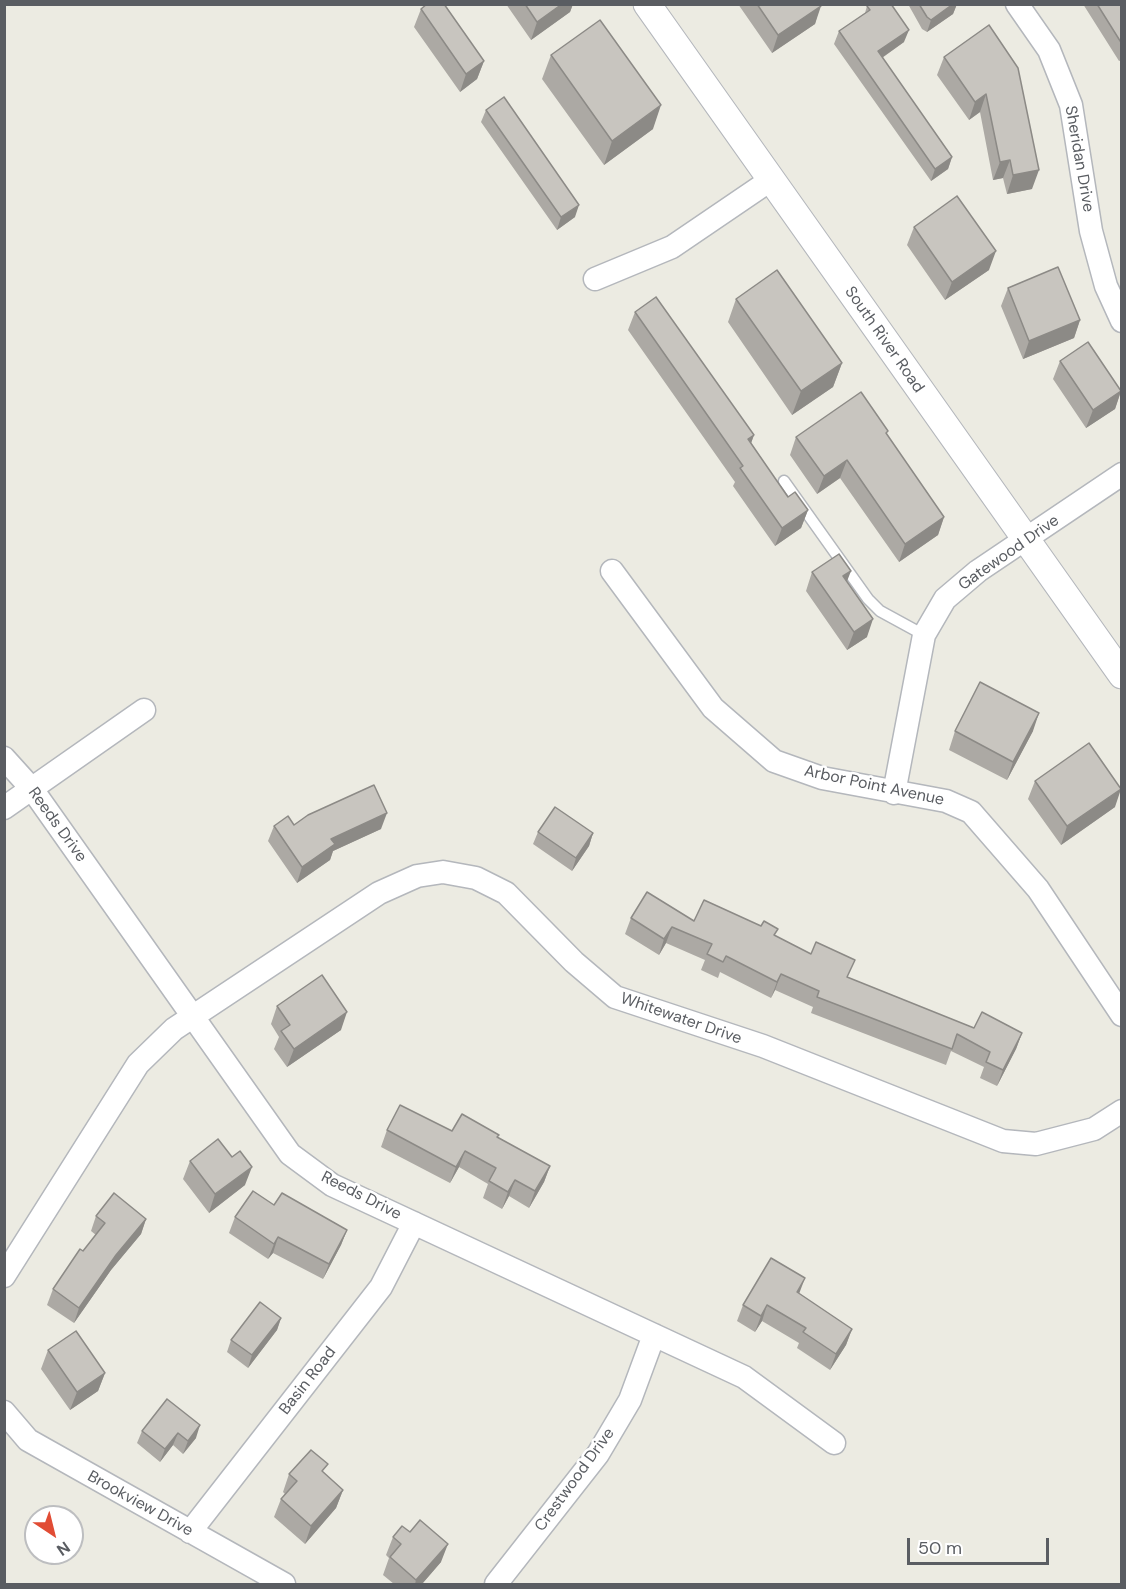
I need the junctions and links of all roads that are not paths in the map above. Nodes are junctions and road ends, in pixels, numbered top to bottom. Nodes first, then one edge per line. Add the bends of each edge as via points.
1 (647, 4) edge
2 (1017, 4) edge
3 (772, 178) junction
4 (596, 279) dead end
5 (1122, 321) edge
6 (1122, 474) edge
7 (784, 481) dead end
8 (1024, 541) junction
9 (612, 571) dead end
10 (924, 634) junction
11 (1122, 675) edge
12 (144, 710) dead end
13 (4, 758) edge
14 (32, 789) junction
15 (894, 793) junction
16 (4, 808) edge
17 (1122, 1015) edge
18 (194, 1016) junction
19 (1122, 1111) edge
20 (414, 1223) junction
21 (4, 1276) edge
22 (654, 1335) junction
23 (4, 1412) edge
24 (834, 1443) dead end
25 (190, 1532) junction
26 (284, 1584) edge
27 (496, 1584) edge

1 - 3 street, South River Road
2 - 5 street, Sheridan Drive via 1049,50 1071,105 1091,231 1106,286
3 - 4 street via 672,247
3 - 8 street, South River Road
6 - 8 street, Gatewood Drive
7 - 10 lane via 868,599 880,611
8 - 10 street, Gatewood Drive via 978,571 945,599
8 - 11 street, South River Road
9 - 15 street, Arbor Point Avenue via 713,708 774,761 822,778
10 - 15 street, Gatewood Drive
12 - 14 street
13 - 14 street, Reeds Drive
14 - 16 street
14 - 18 street, Reeds Drive
15 - 17 street, Arbor Point Avenue via 946,801 971,812 1038,889
18 - 19 street, Whitewater Drive via 379,893 417,876 443,872 476,878 506,893 615,997 763,1046 1003,1141 1036,1144 1095,1129
18 - 20 street, Reeds Drive via 290,1154 333,1185
18 - 21 street via 174,1029 138,1064
20 - 22 street, Reeds Drive
20 - 25 street, Basin Road via 381,1287
22 - 24 street, Reeds Drive via 744,1377
22 - 27 street, Crestwood Drive via 630,1400 598,1454
23 - 25 street, Brookview Drive via 28,1440
25 - 26 street, Brookview Drive

